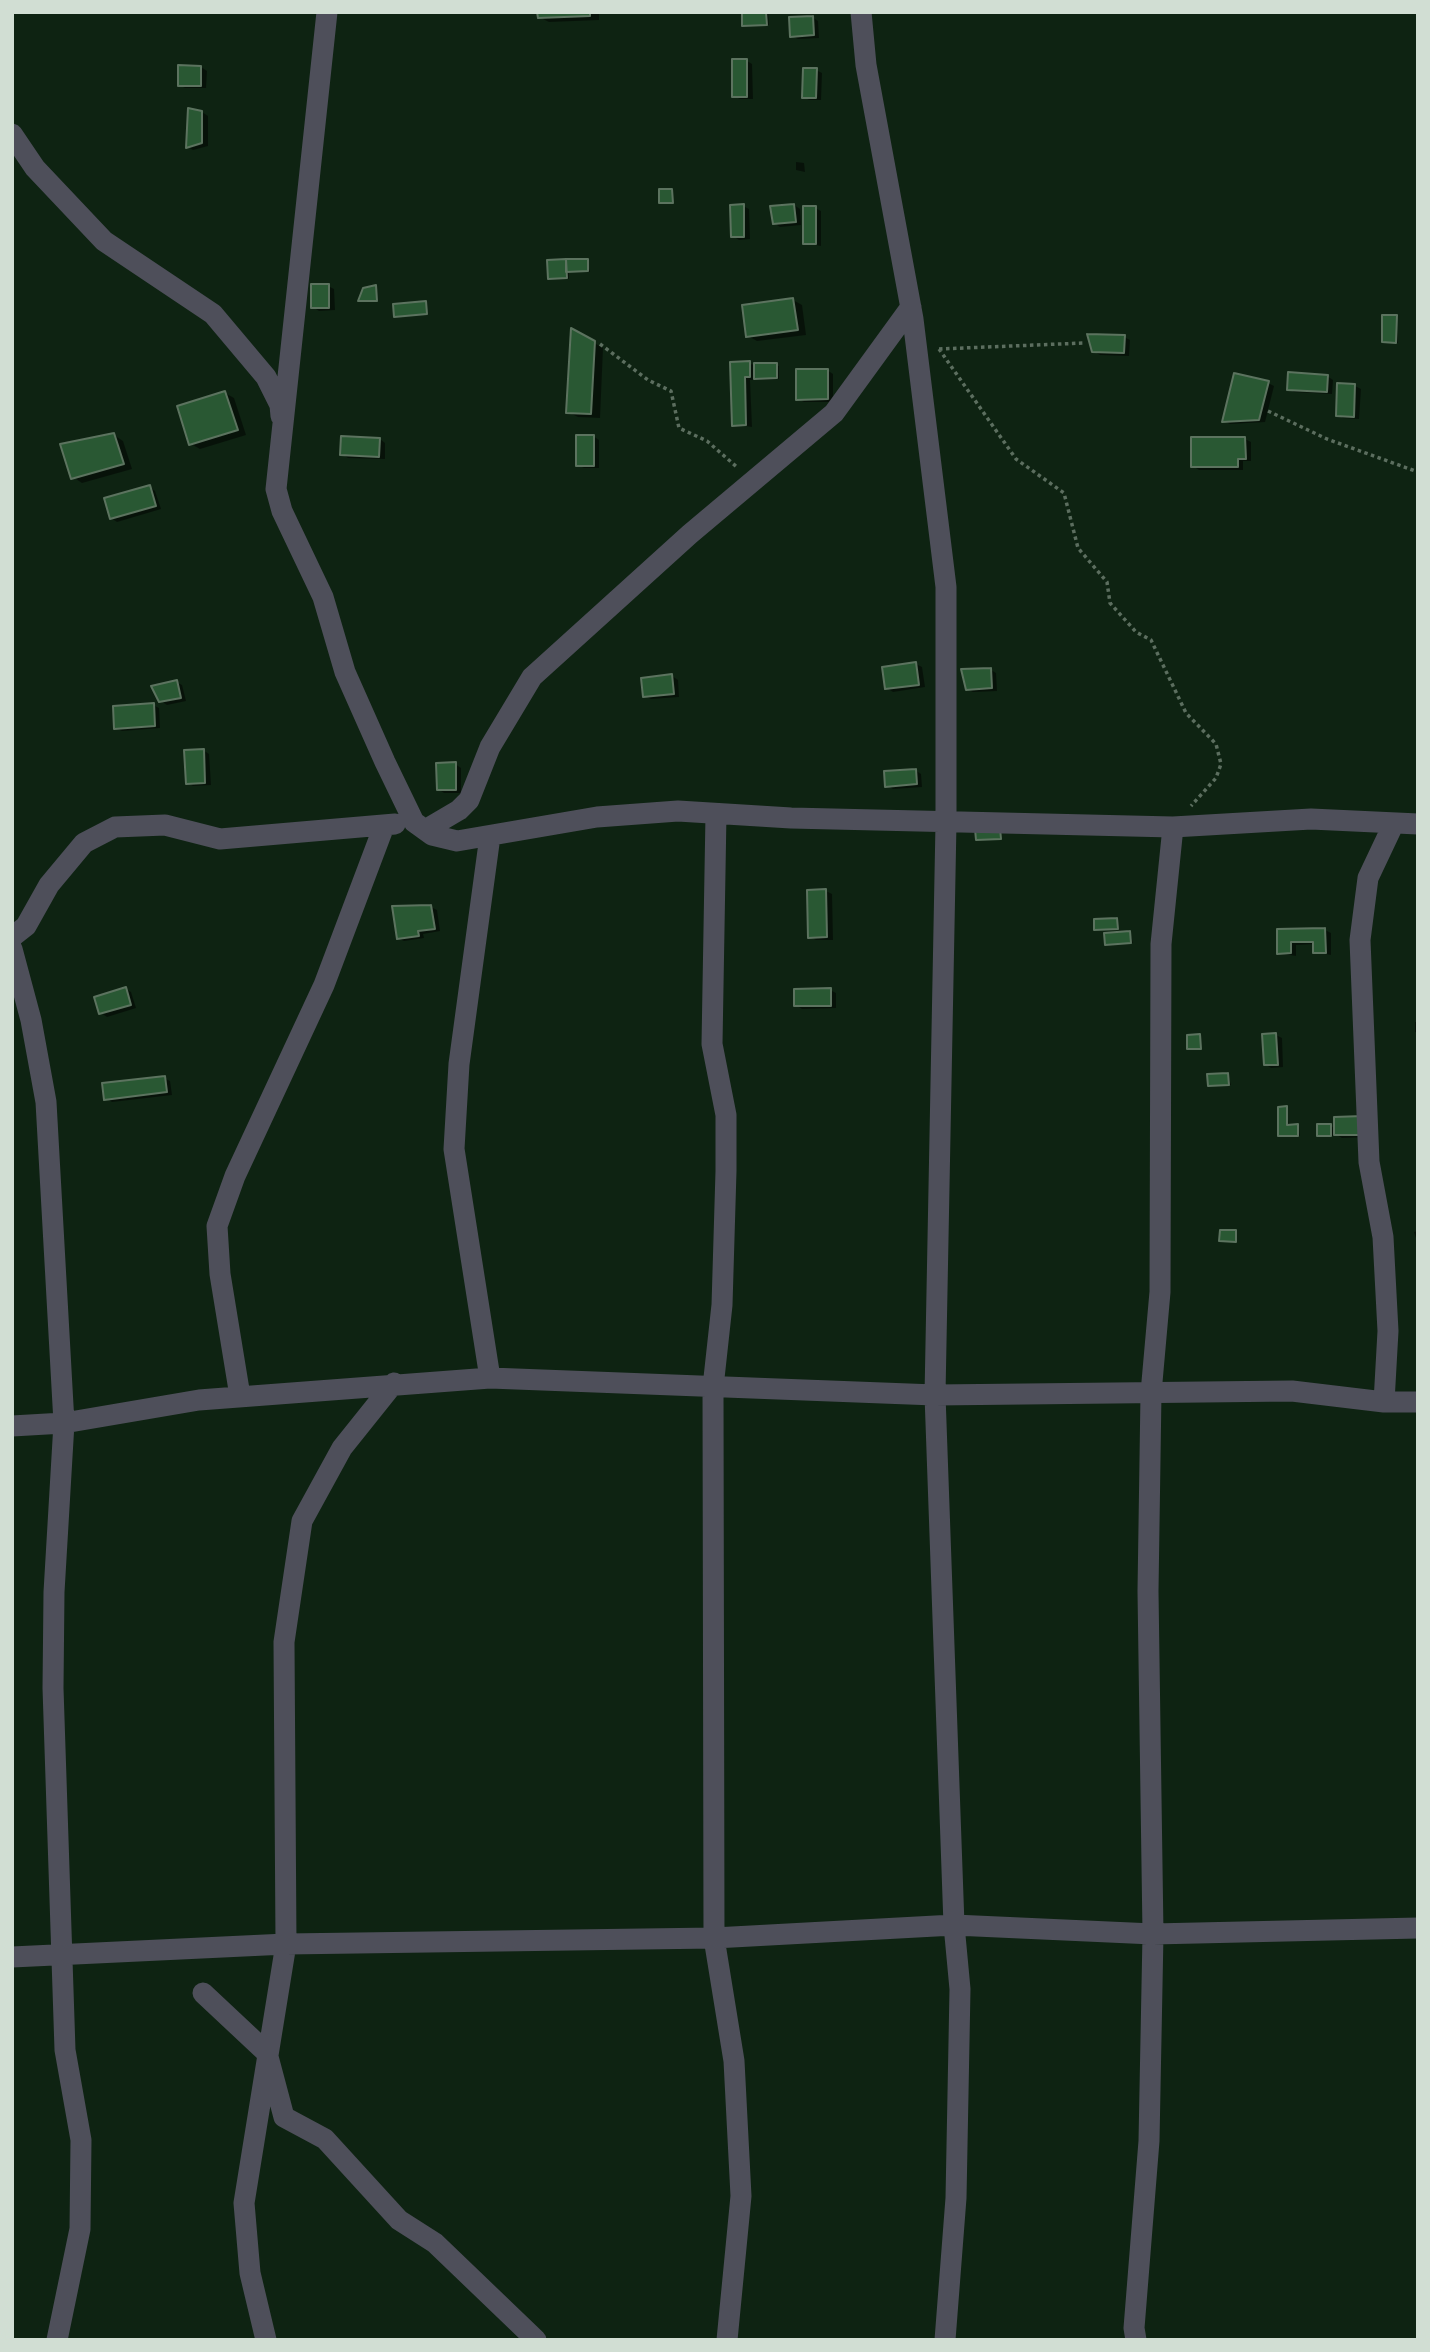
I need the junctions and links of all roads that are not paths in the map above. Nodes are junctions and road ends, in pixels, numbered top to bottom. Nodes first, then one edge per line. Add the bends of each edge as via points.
1 (327, 12) edge
2 (861, 12) edge
3 (12, 134) edge
4 (912, 316) junction
5 (282, 439) junction
6 (716, 814) junction
7 (946, 822) junction
8 (1394, 823) junction
9 (1418, 824) edge
10 (384, 826) junction
11 (420, 826) junction
12 (1173, 828) junction
13 (490, 836) junction
14 (12, 937) edge
15 (12, 949) edge
16 (490, 1378) junction
17 (394, 1383) junction
18 (712, 1387) junction
19 (1151, 1393) junction
20 (936, 1395) junction
21 (240, 1396) junction
22 (1384, 1402) junction
23 (1418, 1402) edge
24 (65, 1423) junction
25 (12, 1426) edge
26 (954, 1925) junction
27 (1418, 1927) edge
28 (1153, 1934) junction
29 (713, 1938) junction
30 (286, 1944) junction
31 (62, 1955) junction
32 (12, 1957) edge
33 (203, 1993) dead end
34 (267, 2053) junction
35 (58, 2340) edge
36 (266, 2340) edge
37 (536, 2340) edge
38 (727, 2340) edge
39 (945, 2340) edge
40 (1136, 2340) edge

1 - 5 street
2 - 4 street via 866,65
3 - 5 street via 35,168 104,241 214,314 266,377 280,405
4 - 7 street via 946,587
4 - 11 street via 834,412 532,677 490,747 469,800 459,810
5 - 11 street via 276,489 282,511 323,597 345,672
6 - 7 street
6 - 13 street via 634,812
6 - 18 street via 712,1044 726,1115 726,1171 722,1305
7 - 12 street
7 - 20 street
8 - 9 street
8 - 12 street via 1311,819
8 - 22 street via 1368,878 1360,940 1369,1162 1384,1251 1388,1331
10 - 11 street
10 - 14 street via 220,839 165,825 115,827 85,843 49,886 26,926
10 - 21 street via 324,985 235,1176 217,1226
11 - 13 street via 432,835 457,841
12 - 19 street via 1161,944 1160,1292
13 - 16 street via 459,1064 454,1149
15 - 24 street via 46,1102
16 - 17 street
16 - 18 street
17 - 21 street
17 - 30 street via 342,1448 302,1521 284,1642
18 - 20 street
18 - 29 street
19 - 20 street
19 - 22 street via 1292,1391
19 - 28 street via 1148,1591
20 - 26 street
21 - 24 street
22 - 23 street
24 - 25 street
24 - 31 street via 53,1674
26 - 28 street
26 - 29 street
26 - 39 street via 960,1989 956,2198
27 - 28 street
28 - 40 street via 1149,2141
29 - 30 street
29 - 38 street via 734,2061 741,2196
30 - 31 street
30 - 34 street
31 - 32 street
31 - 35 street via 65,2050 81,2140 80,2229
33 - 34 street
34 - 36 street via 244,2203 250,2273
34 - 37 street via 284,2117 325,2139 399,2220 435,2243

